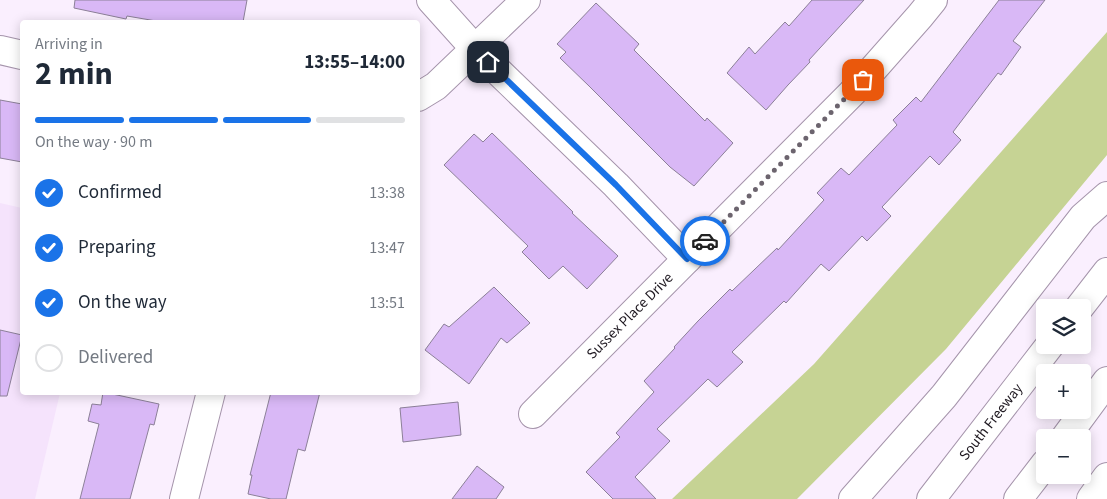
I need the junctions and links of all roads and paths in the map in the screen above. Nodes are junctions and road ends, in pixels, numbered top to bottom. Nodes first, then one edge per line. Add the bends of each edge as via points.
1 (431, 0) edge
2 (526, 0) edge
3 (932, 0) edge
4 (475, 48) junction
5 (0, 50) edge
6 (20, 55) edge
7 (420, 97) edge
8 (1107, 196) edge
9 (687, 259) junction
10 (1107, 272) edge
11 (1086, 299) edge
12 (1043, 354) edge
13 (1107, 381) edge
14 (210, 395) edge
15 (533, 414) dead end
16 (1072, 429) edge
17 (1036, 476) edge
18 (1107, 477) edge
19 (184, 499) edge
20 (853, 499) edge
21 (931, 499) edge
22 (1018, 499) edge
23 (1091, 499) edge

1 - 4 main road
2 - 4 main road
3 - 9 main road, Sussex Place Drive via 852,93
4 - 7 main road via 436,86
4 - 9 main road
5 - 6 main road
8 - 20 main road via 1083,217 944,396
9 - 15 main road, Sussex Place Drive
10 - 11 main road
12 - 21 main road, South Freeway
13 - 16 main road
14 - 19 main road
17 - 22 main road
18 - 23 main road

